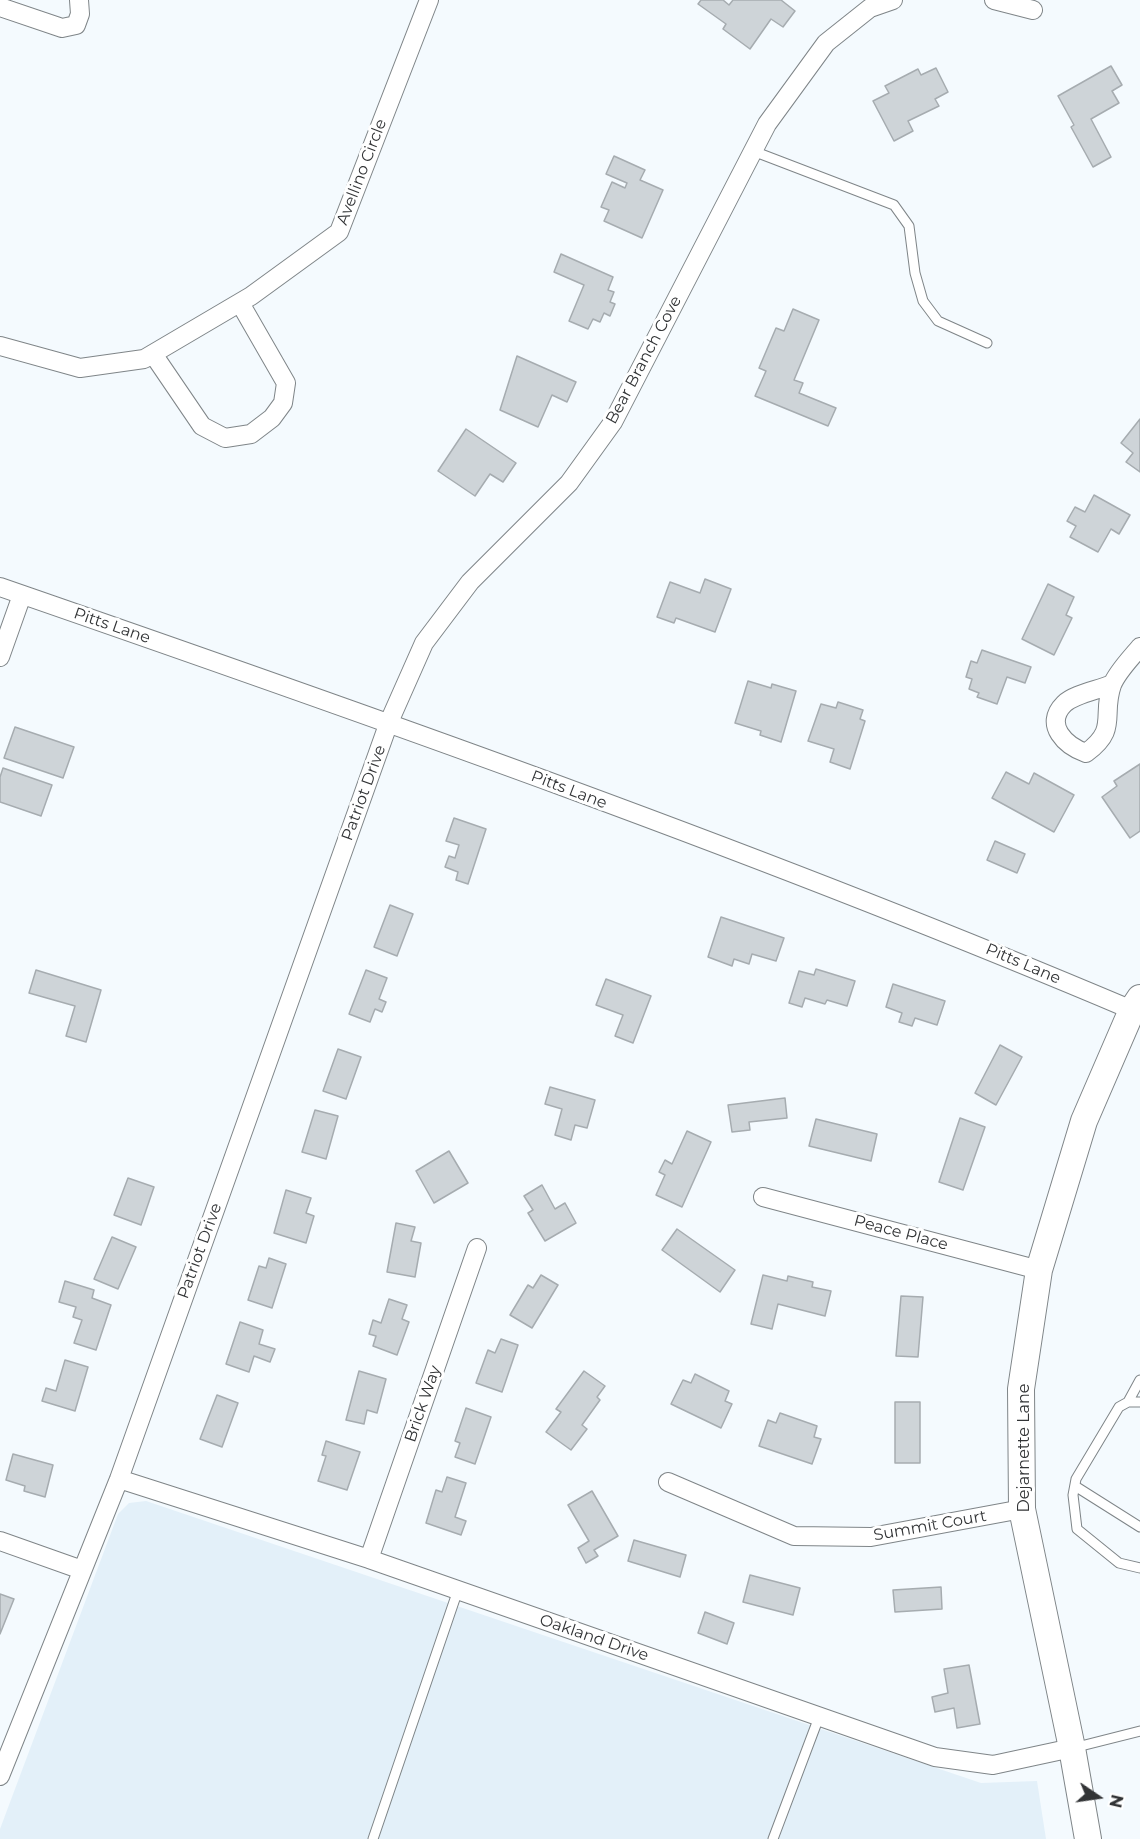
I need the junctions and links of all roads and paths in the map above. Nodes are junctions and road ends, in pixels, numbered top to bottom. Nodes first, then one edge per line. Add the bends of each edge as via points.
1 (79, 0) edge
2 (429, 0) edge
3 (894, 0) edge
4 (994, 0) edge
5 (0, 6) edge
6 (1033, 10) dead end
7 (753, 151) junction
8 (240, 303) junction
9 (987, 343) dead end
10 (0, 346) edge
11 (153, 354) junction
12 (0, 587) edge
13 (22, 595) junction
14 (1140, 647) edge
15 (0, 657) edge
16 (1112, 684) dead end
17 (389, 722) junction
18 (1137, 1008) edge
19 (763, 1197) dead end
20 (477, 1248) dead end
21 (1039, 1270) junction
22 (1140, 1380) edge
23 (1128, 1402) junction
24 (1140, 1402) edge
25 (119, 1479) junction
26 (668, 1482) dead end
27 (1075, 1486) junction
28 (1022, 1509) junction
29 (1140, 1527) edge
30 (0, 1541) edge
31 (369, 1559) junction
32 (1140, 1569) edge
33 (82, 1570) junction
34 (458, 1590) junction
35 (819, 1717) junction
36 (1140, 1731) edge
37 (1072, 1748) junction
38 (0, 1776) edge
39 (373, 1839) edge
40 (773, 1839) edge
41 (1088, 1839) edge

1 - 5 street via 76,25 62,28
2 - 8 street, Avellino Circle via 339,232
3 - 7 street, Bear Branch Cove via 870,8 826,44 767,124
4 - 6 street
7 - 9 lane via 894,205 909,226 915,273 924,300 938,321
7 - 17 street, Bear Branch Cove via 614,422 569,483 470,582 424,643
8 - 11 street, Avellino Circle
8 - 11 street via 286,383 283,403 272,418 251,434 225,438 202,426
10 - 11 street, Avellino Circle via 80,368 144,359
12 - 13 street, Pitts Lane
13 - 15 street
13 - 17 street, Pitts Lane
14 - 16 street
17 - 18 street, Pitts Lane
17 - 25 street, Patriot Drive
18 - 21 main road, Dejarnette Lane via 1084,1121
19 - 21 street, Peace Place
20 - 31 street, Brick Way
21 - 28 main road, Dejarnette Lane via 1021,1389
22 - 23 lane
23 - 24 lane
23 - 27 lane via 1119,1407
25 - 31 street, Oakland Drive
25 - 33 street, Patriot Drive
26 - 28 street, Summit Court via 794,1536 871,1537
27 - 29 lane
27 - 32 lane via 1073,1510 1077,1529 1119,1563
28 - 37 main road, Dejarnette Lane
30 - 33 street
31 - 34 street, Oakland Drive
33 - 38 street, Patriot Drive
34 - 35 street, Oakland Drive
34 - 39 lane
35 - 37 street, Oakland Drive via 935,1757 993,1765
35 - 40 lane
36 - 37 lane
37 - 41 main road, Dejarnette Lane

